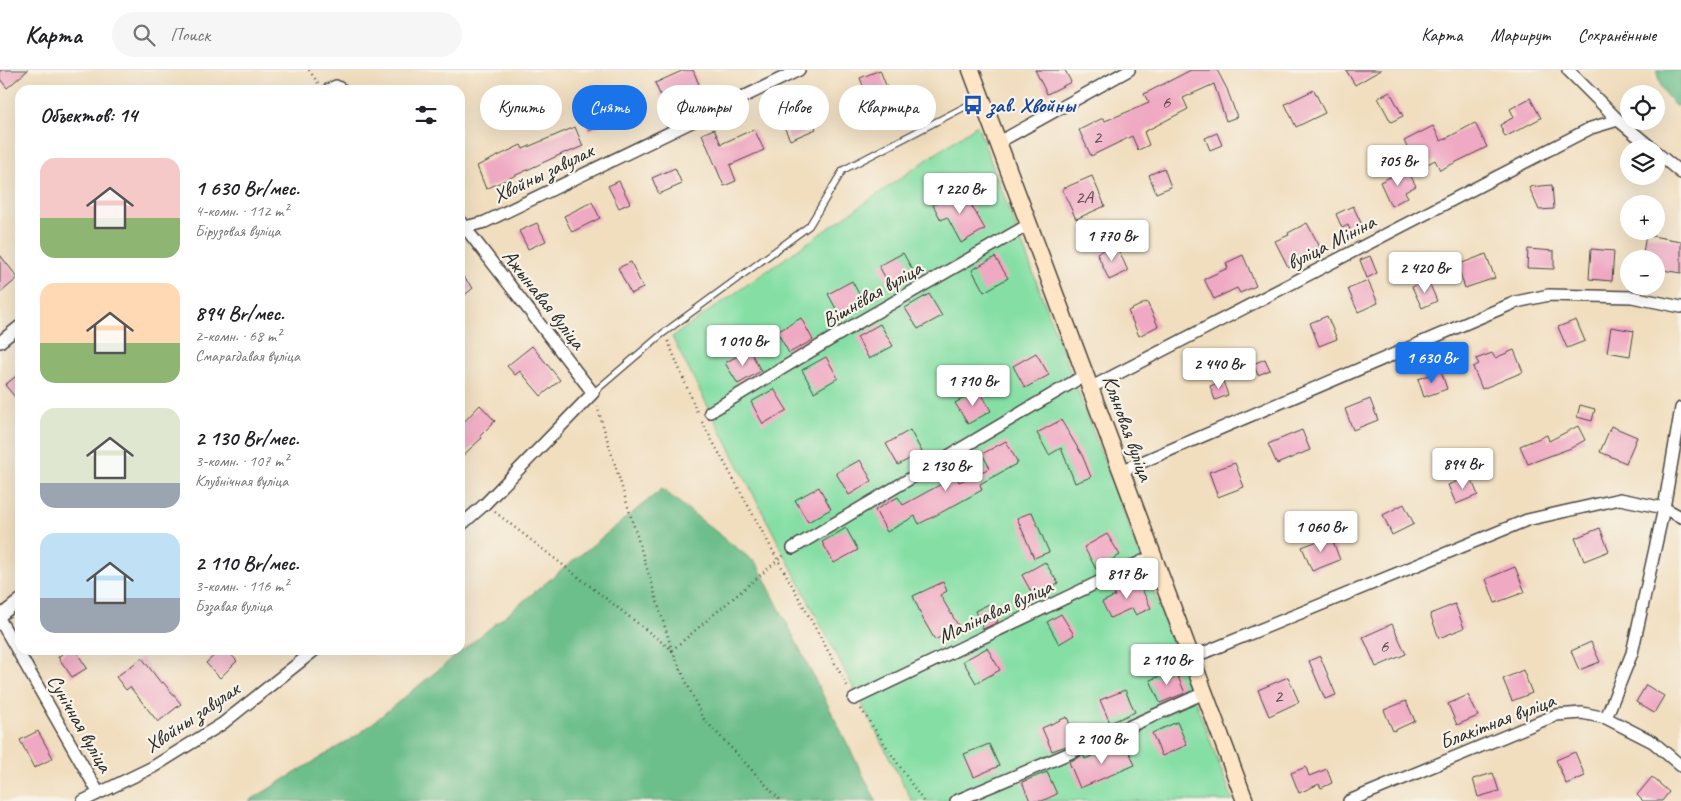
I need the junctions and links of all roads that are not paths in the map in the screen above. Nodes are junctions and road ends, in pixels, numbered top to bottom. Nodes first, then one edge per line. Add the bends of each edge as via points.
1 (799, 70) edge
2 (971, 70) edge
3 (1129, 70) edge
4 (1568, 70) edge
5 (982, 98) junction
6 (1618, 120) junction
7 (1642, 140) edge
8 (999, 142) junction
9 (1665, 159) edge
10 (1681, 172) edge
11 (1028, 225) junction
12 (465, 226) edge
13 (465, 231) edge
14 (1681, 307) edge
15 (15, 330) edge
16 (0, 342) edge
17 (1088, 382) junction
18 (593, 393) junction
19 (1681, 408) edge
20 (710, 412) dead end
21 (1121, 471) junction
22 (1664, 508) junction
23 (1681, 517) edge
24 (465, 522) edge
25 (792, 548) road end
26 (1153, 556) junction
27 (15, 604) edge
28 (0, 616) edge
29 (0, 620) edge
30 (15, 646) edge
31 (20, 655) edge
32 (309, 655) edge
33 (1191, 658) junction
34 (1204, 694) junction
35 (854, 699) road end
36 (1606, 718) junction
37 (1681, 766) edge
38 (98, 792) junction
39 (83, 801) edge
40 (956, 801) edge
41 (1245, 801) edge
42 (1349, 801) edge

1 - 12 street, Хвойны завулак via 485,222
2 - 5 street, Кляновая вуліца
3 - 8 street
4 - 6 street
5 - 8 street, Кляновая вуліца
5 - 18 lane via 843,170 809,226 662,334
6 - 7 street
6 - 17 street, вуліца Мініна via 1591,128
8 - 11 street, Кляновая вуліца
9 - 10 street
11 - 17 street, Кляновая вуліца
11 - 20 street, Вішнёвая вуліца
13 - 18 street, Ажынавая вуліца
14 - 21 street via 1632,297 1549,295 1516,302
15 - 16 street
17 - 21 street, Кляновая вуліца
17 - 25 street, вуліца Мініна
18 - 24 street
19 - 22 street
21 - 26 street, Кляновая вуліца
22 - 23 street
22 - 33 street via 1620,499 1528,520
22 - 36 street via 1632,653
26 - 33 street, Кляновая вуліца
26 - 35 street, Малінавая вуліца
27 - 28 street
29 - 30 street, Сунічная вуліца
31 - 38 street, Сунічная вуліца
32 - 38 street, Хвойны завулак via 222,724 152,767
33 - 34 street, Кляновая вуліца
34 - 40 street
34 - 41 street, Кляновая вуліца
36 - 37 street, Блакітная вуліца via 1653,742
36 - 42 street, Блакітная вуліца via 1582,713 1556,714
38 - 39 street, Хвойны завулак

